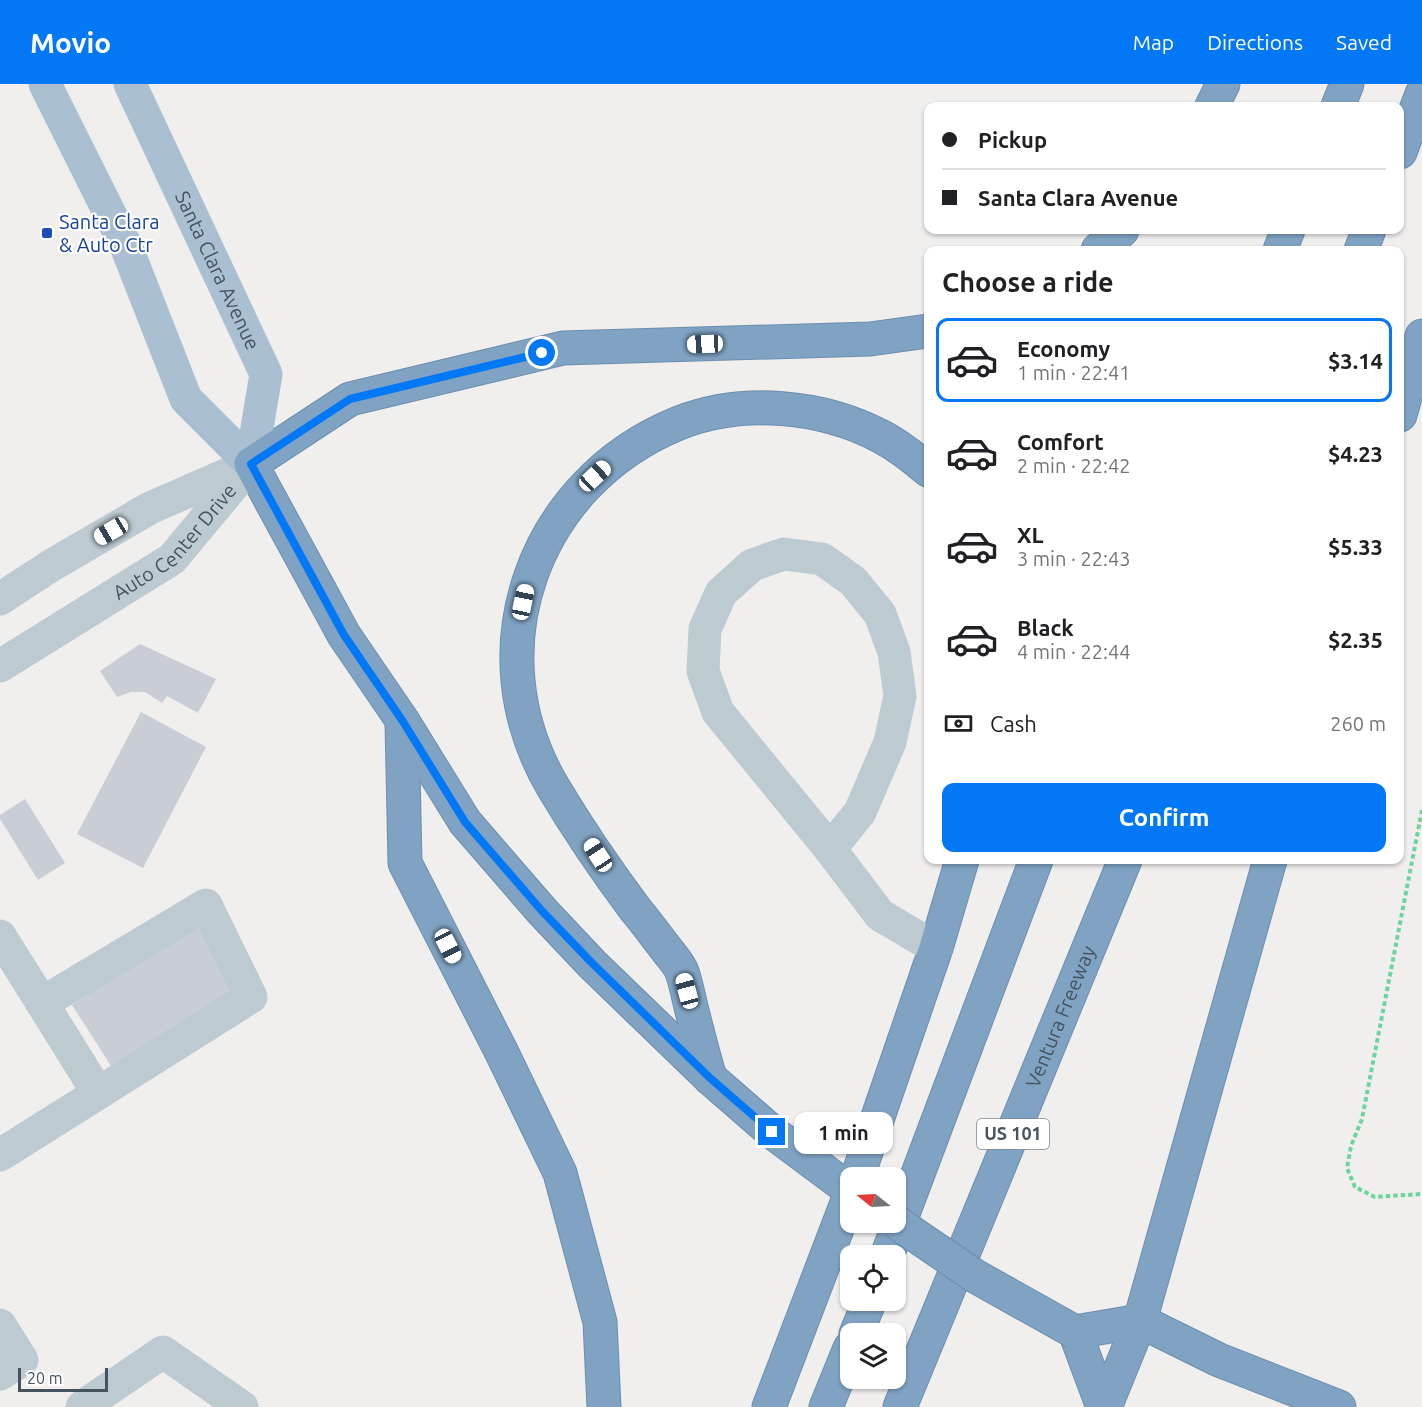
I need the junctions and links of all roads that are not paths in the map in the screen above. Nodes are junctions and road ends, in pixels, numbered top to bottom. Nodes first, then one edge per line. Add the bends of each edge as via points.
1 (45, 84) edge
2 (130, 84) edge
3 (1223, 84) edge
4 (1347, 84) edge
5 (1422, 94) edge
6 (1214, 102) edge
7 (1340, 102) edge
8 (1404, 141) edge
9 (1117, 234) edge
10 (1103, 246) edge
11 (924, 332) edge
12 (1422, 336) edge
13 (1404, 401) edge
14 (251, 464) junction
15 (924, 467) edge
16 (0, 599) edge
17 (0, 666) edge
18 (402, 720) junction
19 (830, 849) junction
20 (961, 864) edge
21 (1034, 864) edge
22 (1123, 864) edge
23 (1269, 864) edge
24 (0, 936) edge
25 (936, 948) junction
26 (42, 1003) junction
27 (710, 1078) junction
28 (98, 1093) junction
29 (0, 1155) edge
30 (861, 1167) edge
31 (840, 1185) edge
32 (840, 1219) edge
33 (906, 1229) edge
34 (891, 1245) edge
35 (1140, 1322) junction
36 (0, 1325) edge
37 (1075, 1332) junction
38 (840, 1373) edge
39 (0, 1374) edge
40 (82, 1407) edge
41 (242, 1407) edge
42 (604, 1407) edge
43 (769, 1407) edge
44 (826, 1407) edge
45 (900, 1407) edge
46 (1104, 1407) edge
47 (1339, 1407) edge

1 - 14 main road via 126,246 186,399
2 - 14 main road, Santa Clara Avenue via 266,374
3 - 6 highway
4 - 7 highway
5 - 8 highway
9 - 10 highway
11 - 14 highway via 870,339 563,348 350,399
12 - 13 highway
14 - 16 street, Auto Center Drive via 150,508
14 - 17 street, Auto Center Drive via 172,559
14 - 18 highway via 344,635
15 - 27 highway via 881,437 826,416 797,410 768,408 710,414 682,422 629,448 584,486 549,534 526,588 517,646 521,705 529,734 553,787 621,890 681,969
18 - 27 highway via 465,822 542,911
18 - 42 highway via 405,863 560,1173 600,1322
19 - 19 street via 718,712 703,671 705,629 721,593 752,565 784,554 822,559 853,581 880,614 894,652 900,696 890,742 860,812
19 - 25 street via 880,915
20 - 25 highway
21 - 34 highway
22 - 45 highway, Ventura Freeway / US 101
23 - 35 highway
24 - 26 street
25 - 30 highway
26 - 28 street
26 - 28 street via 206,904 250,997
27 - 31 highway
28 - 29 street
32 - 43 highway
33 - 37 highway, bridge via 975,1276
35 - 37 highway
35 - 46 highway
35 - 47 highway via 1220,1360
36 - 39 street via 22,1360
37 - 46 highway
38 - 44 highway
40 - 41 street via 163,1352

